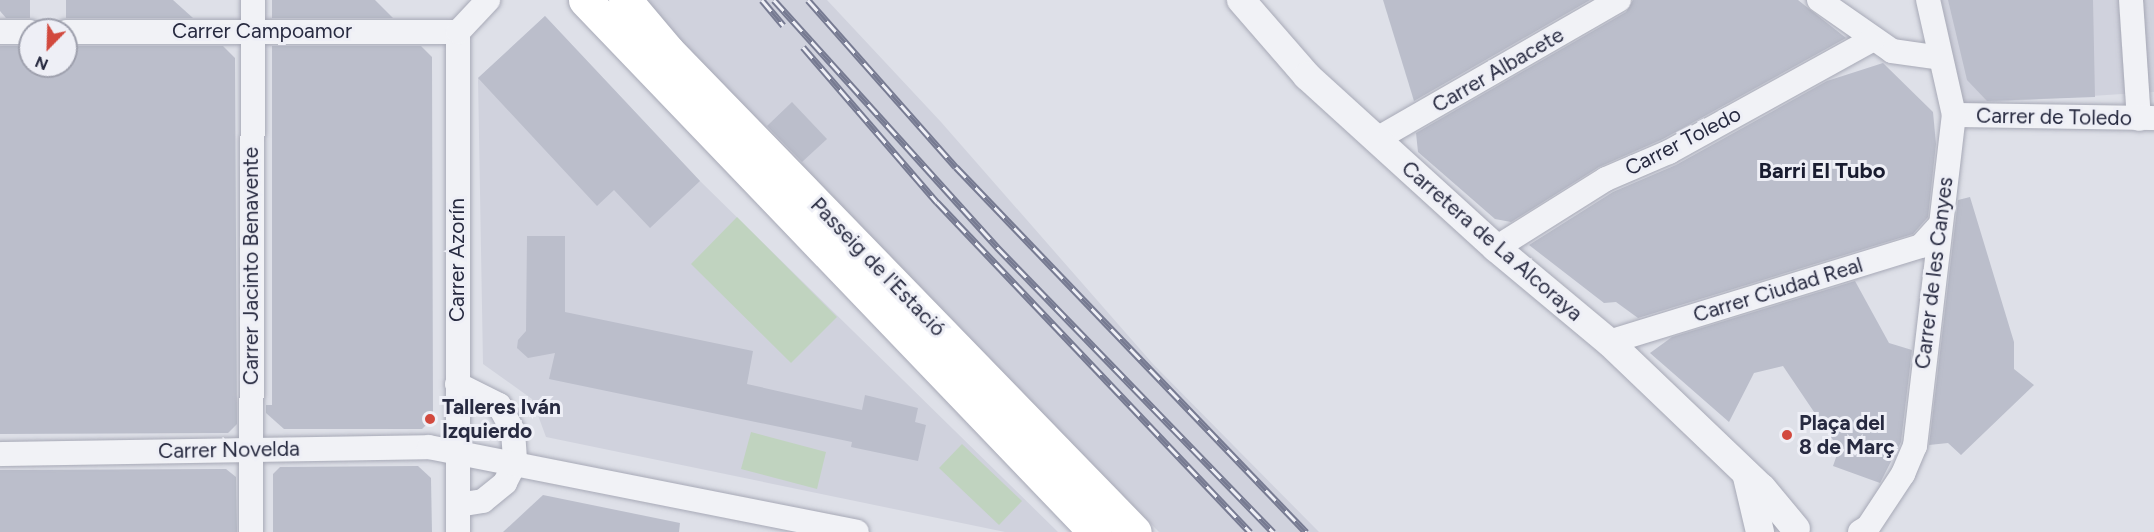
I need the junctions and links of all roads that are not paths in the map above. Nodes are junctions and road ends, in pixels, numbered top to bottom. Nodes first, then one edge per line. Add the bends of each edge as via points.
1 (253, 0) edge
2 (488, 0) edge
3 (585, 0) edge
4 (625, 0) edge
5 (1241, 0) edge
6 (1619, 0) edge
7 (1819, 0) edge
8 (1928, 0) edge
9 (2131, 0) edge
10 (252, 30) junction
11 (0, 32) edge
12 (18, 32) edge
13 (78, 32) edge
14 (458, 32) junction
15 (1882, 46) junction
16 (1941, 58) junction
17 (1954, 115) junction
18 (2146, 118) edge
19 (1377, 139) junction
20 (1939, 226) junction
21 (1496, 248) junction
22 (1609, 342) junction
23 (457, 384) junction
24 (250, 450) junction
25 (457, 453) junction
26 (0, 454) edge
27 (515, 463) junction
28 (1747, 477) junction
29 (458, 504) junction
30 (1797, 531) edge
31 (251, 532) edge
32 (458, 532) edge
33 (857, 532) edge
34 (1095, 532) edge
35 (1135, 532) edge
36 (1760, 532) edge
37 (1860, 532) edge

1 - 10 street, Carrer Jacinto Benavente
2 - 14 street
3 - 34 main road, Passeig de l'Estació
4 - 35 main road, Passeig de l'Estació via 668,51
5 - 19 street, Carretera de La Alcoraya via 1307,76
6 - 19 street, Carrer Albacete
7 - 15 street
8 - 16 street, Carrer de les Canyes
9 - 18 street
10 - 13 street, Carrer Campoamor
10 - 14 street, Carrer Campoamor
10 - 24 street, Carrer Jacinto Benavente
11 - 12 street
14 - 23 street, Carrer Azorín
15 - 16 street
15 - 21 street, Carrer Toledo via 1669,152 1606,179
16 - 17 street, Carrer de les Canyes
17 - 18 street, Carrer de Toledo
17 - 20 street, Carrer de les Canyes
19 - 21 street, Carretera de La Alcoraya
20 - 22 street, Carrer Ciudad Real via 1921,246
20 - 37 street, Carrer de les Canyes via 1915,446 1903,474 1868,527
21 - 22 street, Carretera de La Alcoraya
22 - 28 street, Carretera de La Alcoraya
23 - 25 street, Carrer Azorín
23 - 27 street via 499,405 513,432
24 - 25 street, Carrer Novelda via 429,447
24 - 26 street, Carrer Novelda
24 - 31 street, Carrer Jacinto Benavente
25 - 27 street, Carrer Novelda
25 - 29 street, Carrer Azorín
27 - 29 street via 505,483 483,501
27 - 33 street, Carrer Novelda
28 - 30 street, Carretera de La Alcoraya via 1762,488
28 - 36 street
29 - 32 street, Carrer Azorín

